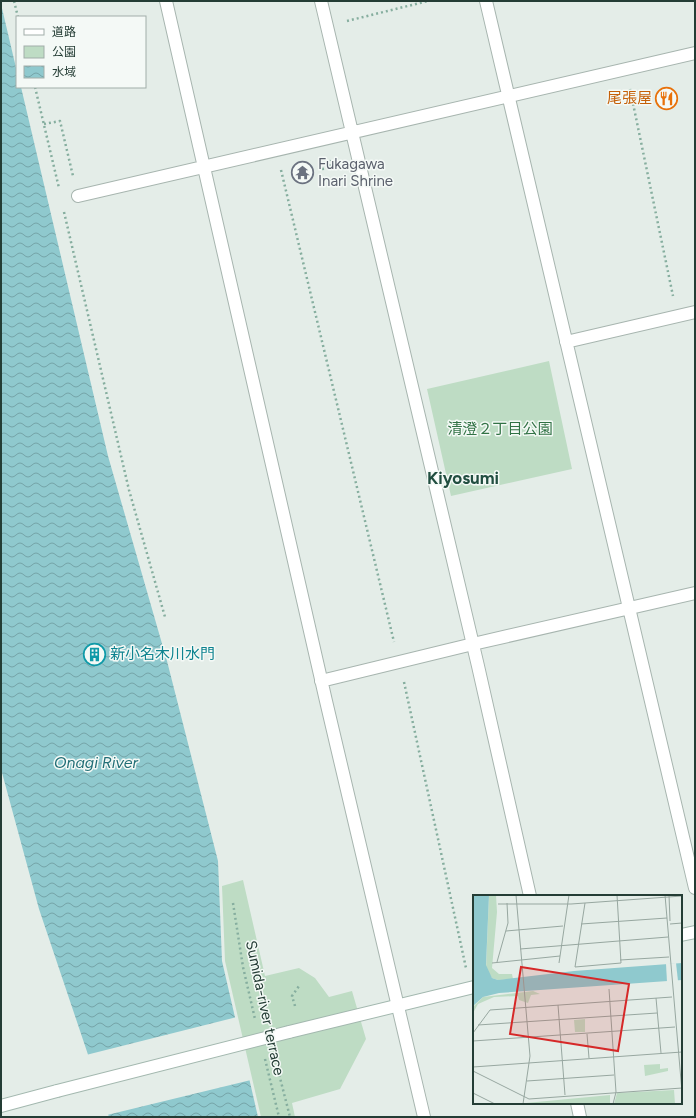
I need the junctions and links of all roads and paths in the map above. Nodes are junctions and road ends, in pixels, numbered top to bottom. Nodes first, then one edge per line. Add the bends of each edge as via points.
1 (14, 1) edge
2 (166, 1) edge
3 (321, 1) edge
4 (428, 1) edge
5 (486, 1) edge
6 (18, 16) edge
7 (327, 26) junction
8 (695, 53) edge
9 (625, 69) junction
10 (35, 88) edge
11 (508, 96) junction
12 (44, 124) junction
13 (352, 133) junction
14 (276, 150) junction
15 (204, 166) junction
16 (60, 192) dead end
17 (78, 196) joint
18 (63, 207) dead end
19 (695, 312) edge
20 (677, 316) junction
21 (566, 342) junction
22 (695, 593) edge
23 (629, 607) junction
24 (165, 617) dead end
25 (473, 644) junction
26 (399, 662) junction
27 (321, 681) junction
28 (695, 888) edge
29 (530, 895) edge
30 (233, 903) dead end
31 (695, 932) edge
32 (682, 935) edge
33 (299, 986) dead end
34 (472, 988) edge
35 (295, 1006) dead end
36 (399, 1006) junction
37 (255, 1020) dead end
38 (264, 1057) dead end
39 (278, 1070) dead end
40 (577, 1104) edge
41 (1, 1106) edge
42 (279, 1117) edge
43 (290, 1117) edge
44 (424, 1117) edge
45 (580, 1117) edge

1 - 6 path
2 - 15 street
3 - 7 street
4 - 7 path
5 - 11 street
7 - 13 street
8 - 9 street
9 - 11 street
9 - 20 path
10 - 12 path
11 - 13 street
11 - 21 street
12 - 16 path
12 - 17 path via 60,121
13 - 14 street
13 - 25 street
14 - 15 street
14 - 26 path
15 - 17 street
15 - 27 street
18 - 24 path via 129,490
19 - 20 street
20 - 21 street
21 - 23 street
22 - 23 street
23 - 25 street
23 - 28 street
25 - 26 street
25 - 29 street
26 - 27 street
26 - 34 path
27 - 36 street
30 - 37 path, Sumida-river terrace via 243,968
31 - 32 street
33 - 35 path via 292,996
34 - 36 street
36 - 41 street, bridge
36 - 44 street
38 - 42 path, Sumida-river terrace
39 - 43 path
40 - 45 street

